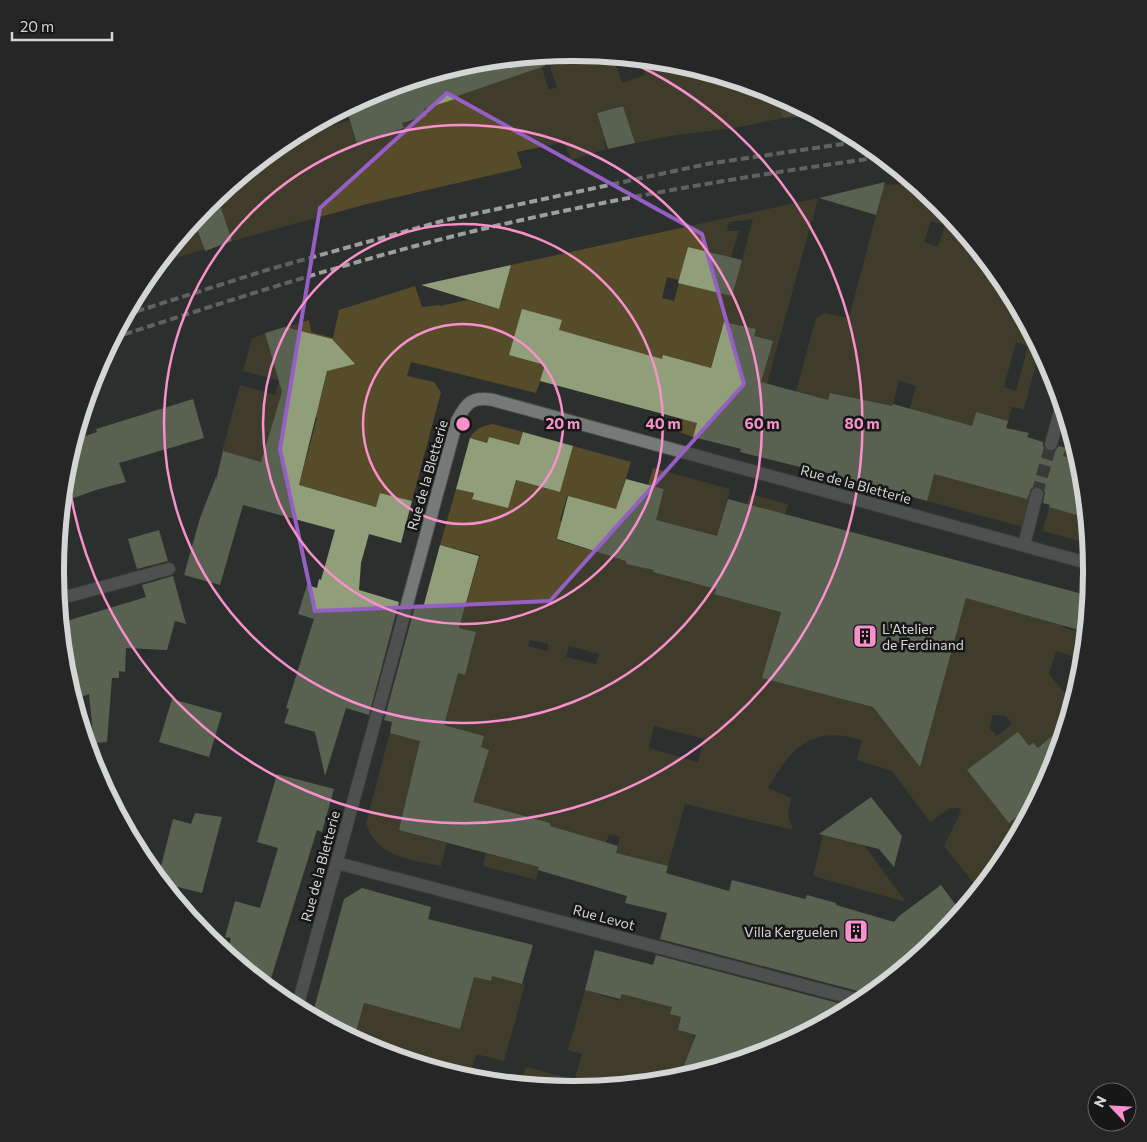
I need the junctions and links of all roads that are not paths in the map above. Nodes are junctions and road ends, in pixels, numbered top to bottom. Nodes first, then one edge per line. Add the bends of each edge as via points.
1 (1059, 416) edge
2 (1052, 444) tunnel mouth
3 (1037, 494) tunnel mouth
4 (1024, 545) junction
5 (1083, 562) edge
6 (169, 569) dead end
7 (65, 597) edge
8 (337, 863) junction
9 (852, 998) edge
10 (299, 1000) edge

1 - 2 street
3 - 4 street
4 - 5 street, Rue de la Bletterie
4 - 8 street, Rue de la Bletterie via 493,400 474,399 457,421
6 - 7 street
8 - 9 street, Rue Levot
8 - 10 street, Rue de la Bletterie

